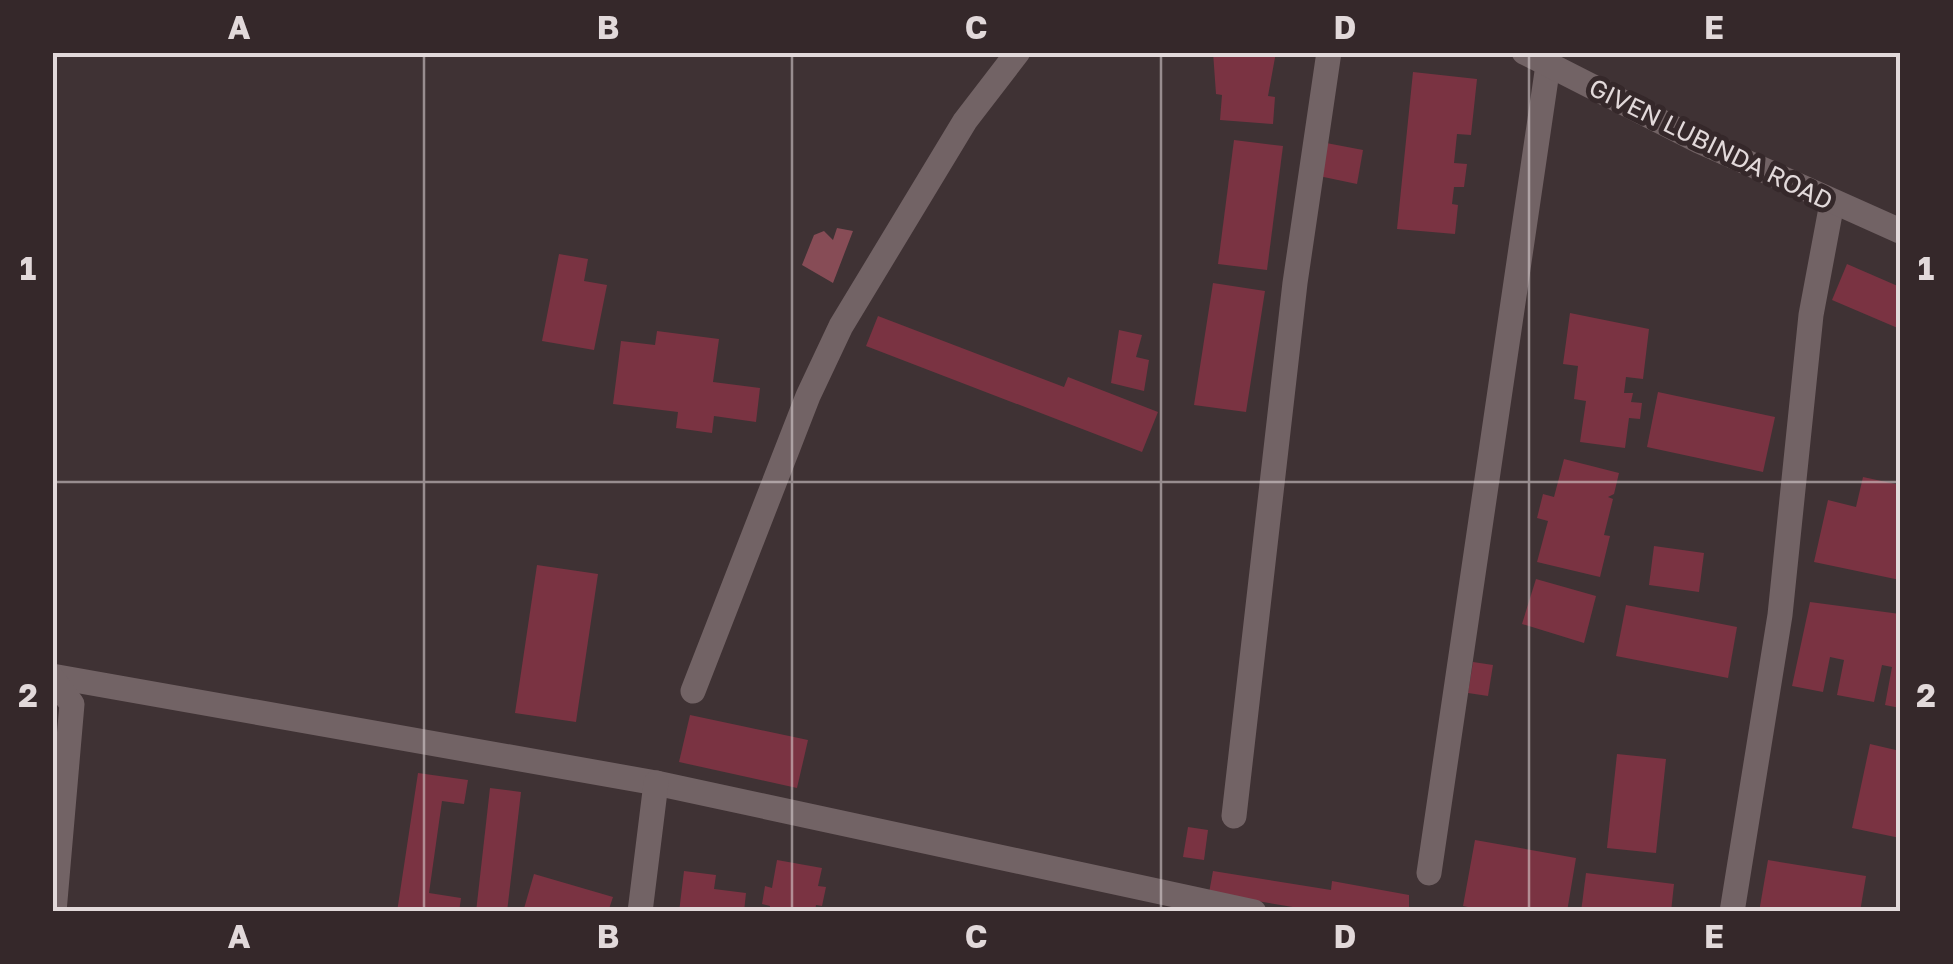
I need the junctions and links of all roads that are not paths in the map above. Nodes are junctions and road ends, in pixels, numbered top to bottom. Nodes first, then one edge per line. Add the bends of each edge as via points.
1 (1018, 52) edge
2 (1330, 52) edge
3 (1524, 52) edge
4 (1548, 65) junction
5 (1832, 203) junction
6 (1900, 232) edge
7 (52, 677) edge
8 (98, 684) junction
9 (693, 691) dead end
10 (72, 704) junction
11 (656, 783) junction
12 (1234, 816) dead end
13 (1429, 873) dead end
14 (54, 912) edge
15 (640, 912) edge
16 (1254, 912) edge
17 (1732, 912) edge

1 - 9 street via 965,121 841,326
2 - 12 street via 1295,283
3 - 4 street, GIVEN LUBINDA ROAD
4 - 5 street, GIVEN LUBINDA ROAD
4 - 13 street
5 - 6 street, GIVEN LUBINDA ROAD
5 - 17 street via 1810,315 1780,615
7 - 8 street
7 - 10 street
8 - 10 street
8 - 11 street
10 - 14 street
11 - 15 street
11 - 16 street

